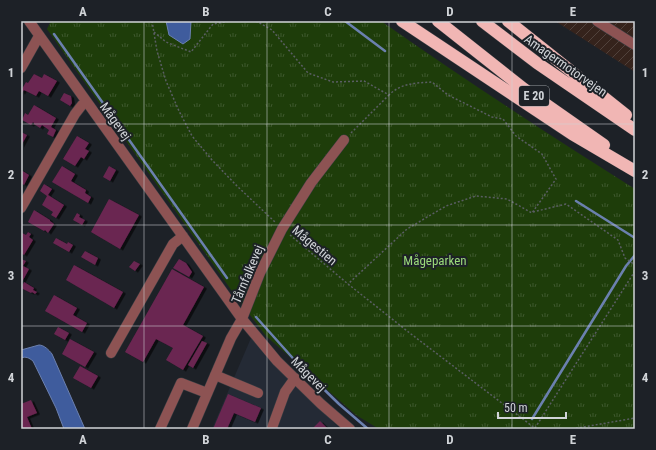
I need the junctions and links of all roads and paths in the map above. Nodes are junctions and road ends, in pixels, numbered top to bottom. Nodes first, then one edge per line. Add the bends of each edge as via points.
1 (29, 21) edge
2 (152, 21) edge
3 (230, 21) edge
4 (256, 21) edge
5 (402, 21) edge
6 (438, 21) edge
7 (482, 21) edge
8 (508, 21) edge
9 (596, 21) edge
10 (154, 32) junction
11 (40, 36) junction
12 (635, 46) edge
13 (21, 68) edge
14 (389, 95) junction
15 (87, 102) junction
16 (635, 122) edge
17 (635, 130) edge
18 (344, 140) joint
19 (635, 166) edge
20 (635, 170) edge
21 (21, 208) edge
22 (532, 213) junction
23 (282, 229) junction
24 (183, 236) junction
25 (635, 264) edge
26 (635, 271) edge
27 (348, 284) junction
28 (242, 319) junction
29 (111, 353) dead end
30 (215, 375) junction
31 (295, 378) junction
32 (207, 393) junction
33 (258, 393) dead end
34 (635, 418) edge
35 (160, 429) edge
36 (192, 429) edge
37 (272, 429) edge
38 (350, 429) edge
39 (536, 429) edge
40 (572, 429) edge

1 - 11 street, Mågevej
2 - 10 path, Mågestien
3 - 10 path via 213,24 191,52 166,42
4 - 14 path via 272,30 308,73 333,82 364,81
5 - 20 highway via 572,134
6 - 19 highway, E 20 via 524,89
7 - 17 highway, Amagermotorvejen / E 20 via 537,63
8 - 16 highway
9 - 12 street
10 - 23 path, Mågestien via 166,81 192,136 237,186
11 - 13 street
11 - 15 street, Mågevej
14 - 18 path
14 - 22 path via 395,89 409,84 432,82 448,95 503,119 516,136 542,154 556,179
15 - 21 street via 75,114
15 - 24 street, Mågevej
18 - 23 street, Tårnfalkevej via 311,183
22 - 25 path via 566,204 618,240 626,258
22 - 27 path via 507,199 476,196 446,206 407,229
23 - 27 path, Mågestien
23 - 28 street, Tårnfalkevej via 260,273
24 - 28 street, Mågevej
24 - 29 street via 173,244
26 - 39 path
27 - 39 path, Mågestien
28 - 30 street, Tårnfalkevej
28 - 31 street, Mågevej
30 - 32 street, Tårnfalkevej
30 - 33 street
31 - 37 street via 285,392
31 - 38 street, Mågevej
32 - 35 street via 181,383
32 - 36 street, Tårnfalkevej
34 - 40 path

